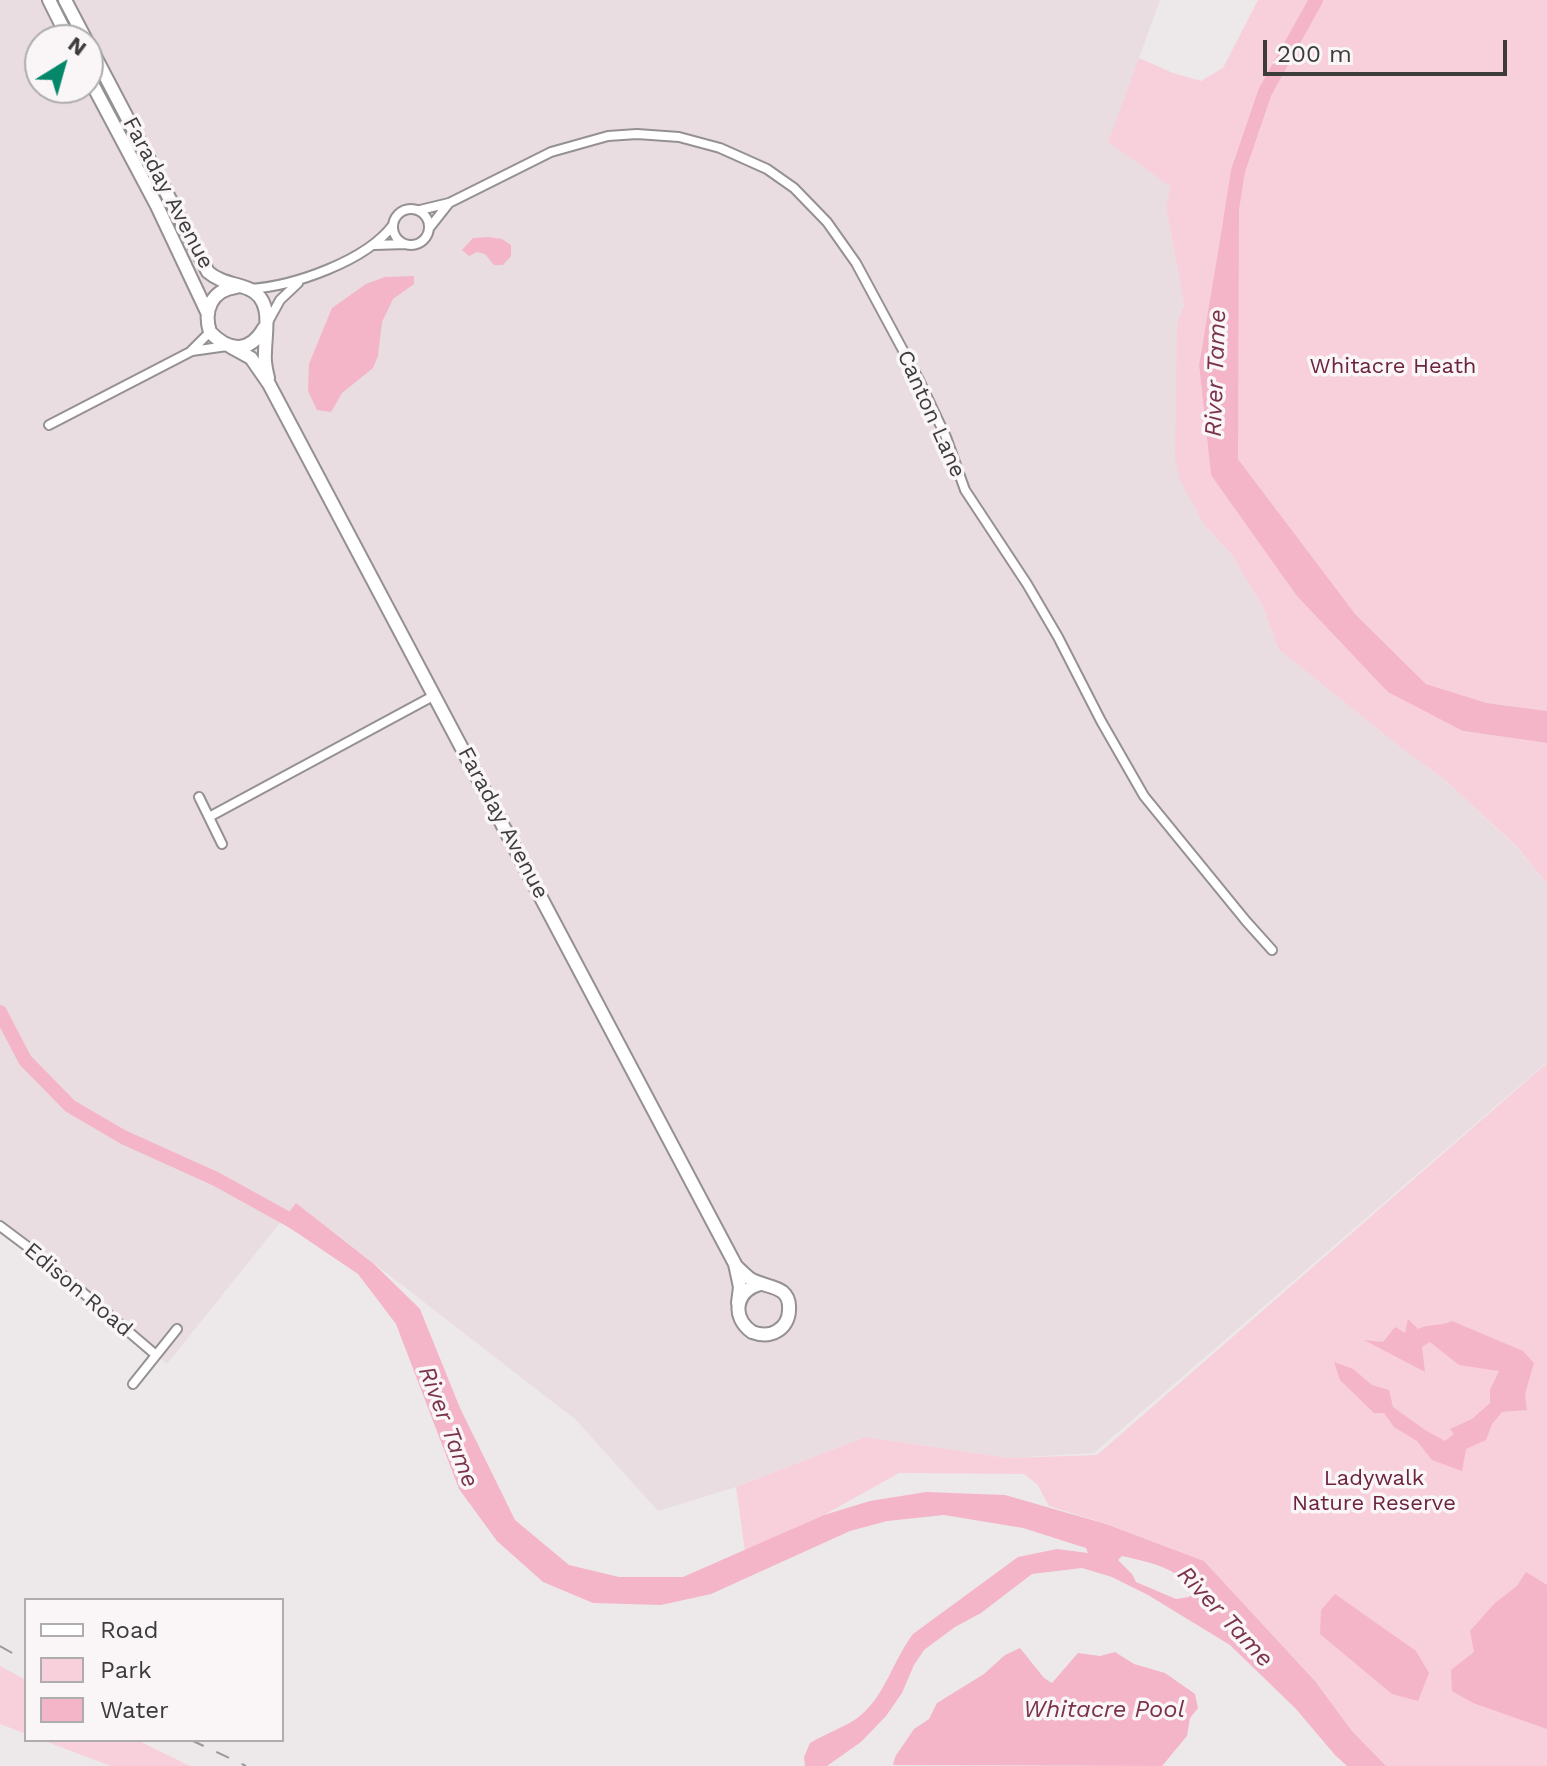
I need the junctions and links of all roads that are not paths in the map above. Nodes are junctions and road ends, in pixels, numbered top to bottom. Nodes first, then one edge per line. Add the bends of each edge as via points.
1 (49, 0) edge
2 (65, 0) edge
3 (61, 24) edge
4 (78, 24) edge
5 (104, 74) edge
6 (103, 104) edge
7 (449, 203) junction
8 (420, 210) junction
9 (393, 225) junction
10 (430, 227) junction
11 (406, 244) junction
12 (374, 245) junction
13 (299, 282) junction
14 (244, 288) junction
15 (207, 312) junction
16 (267, 323) junction
17 (210, 332) junction
18 (229, 346) junction
19 (190, 352) junction
20 (269, 384) junction
21 (49, 425) dead end
22 (435, 695) junction
23 (199, 797) dead end
24 (209, 817) junction
25 (222, 844) dead end
26 (1272, 950) dead end
27 (0, 1226) edge
28 (735, 1264) junction
29 (760, 1284) junction
30 (738, 1303) junction
31 (177, 1329) dead end
32 (156, 1355) junction
33 (133, 1384) dead end

1 - 3 street
2 - 4 street, Faraday Avenue
5 - 14 street, Faraday Avenue via 208,272
6 - 15 street, Faraday Avenue
7 - 8 street, Canton Lane
7 - 10 street, Canton Lane
7 - 26 street, Canton Lane via 551,152 637,134 679,137 742,156 813,205 856,263 919,380 965,490 1027,584 1144,796
8 - 9 street via 401,211
8 - 10 street
9 - 11 street via 396,237
9 - 12 street
10 - 11 street via 419,244
11 - 12 street
12 - 13 street
13 - 14 street
13 - 16 street
14 - 15 street via 215,295
14 - 16 street via 264,304
15 - 17 street
16 - 18 street via 245,346
16 - 20 street, Faraday Avenue via 264,358
17 - 18 street
17 - 19 street
18 - 19 street
18 - 20 street, Faraday Avenue via 251,358
19 - 21 street
20 - 22 street, Faraday Avenue
22 - 24 street
22 - 28 street, Faraday Avenue
23 - 24 street
24 - 25 street
27 - 32 street, Edison Road
28 - 29 street, Faraday Avenue
28 - 30 street, Faraday Avenue
29 - 30 street via 746,1290
29 - 30 street via 774,1285 786,1296 789,1314 783,1327 770,1334 752,1332 739,1317
31 - 32 street
32 - 33 street

